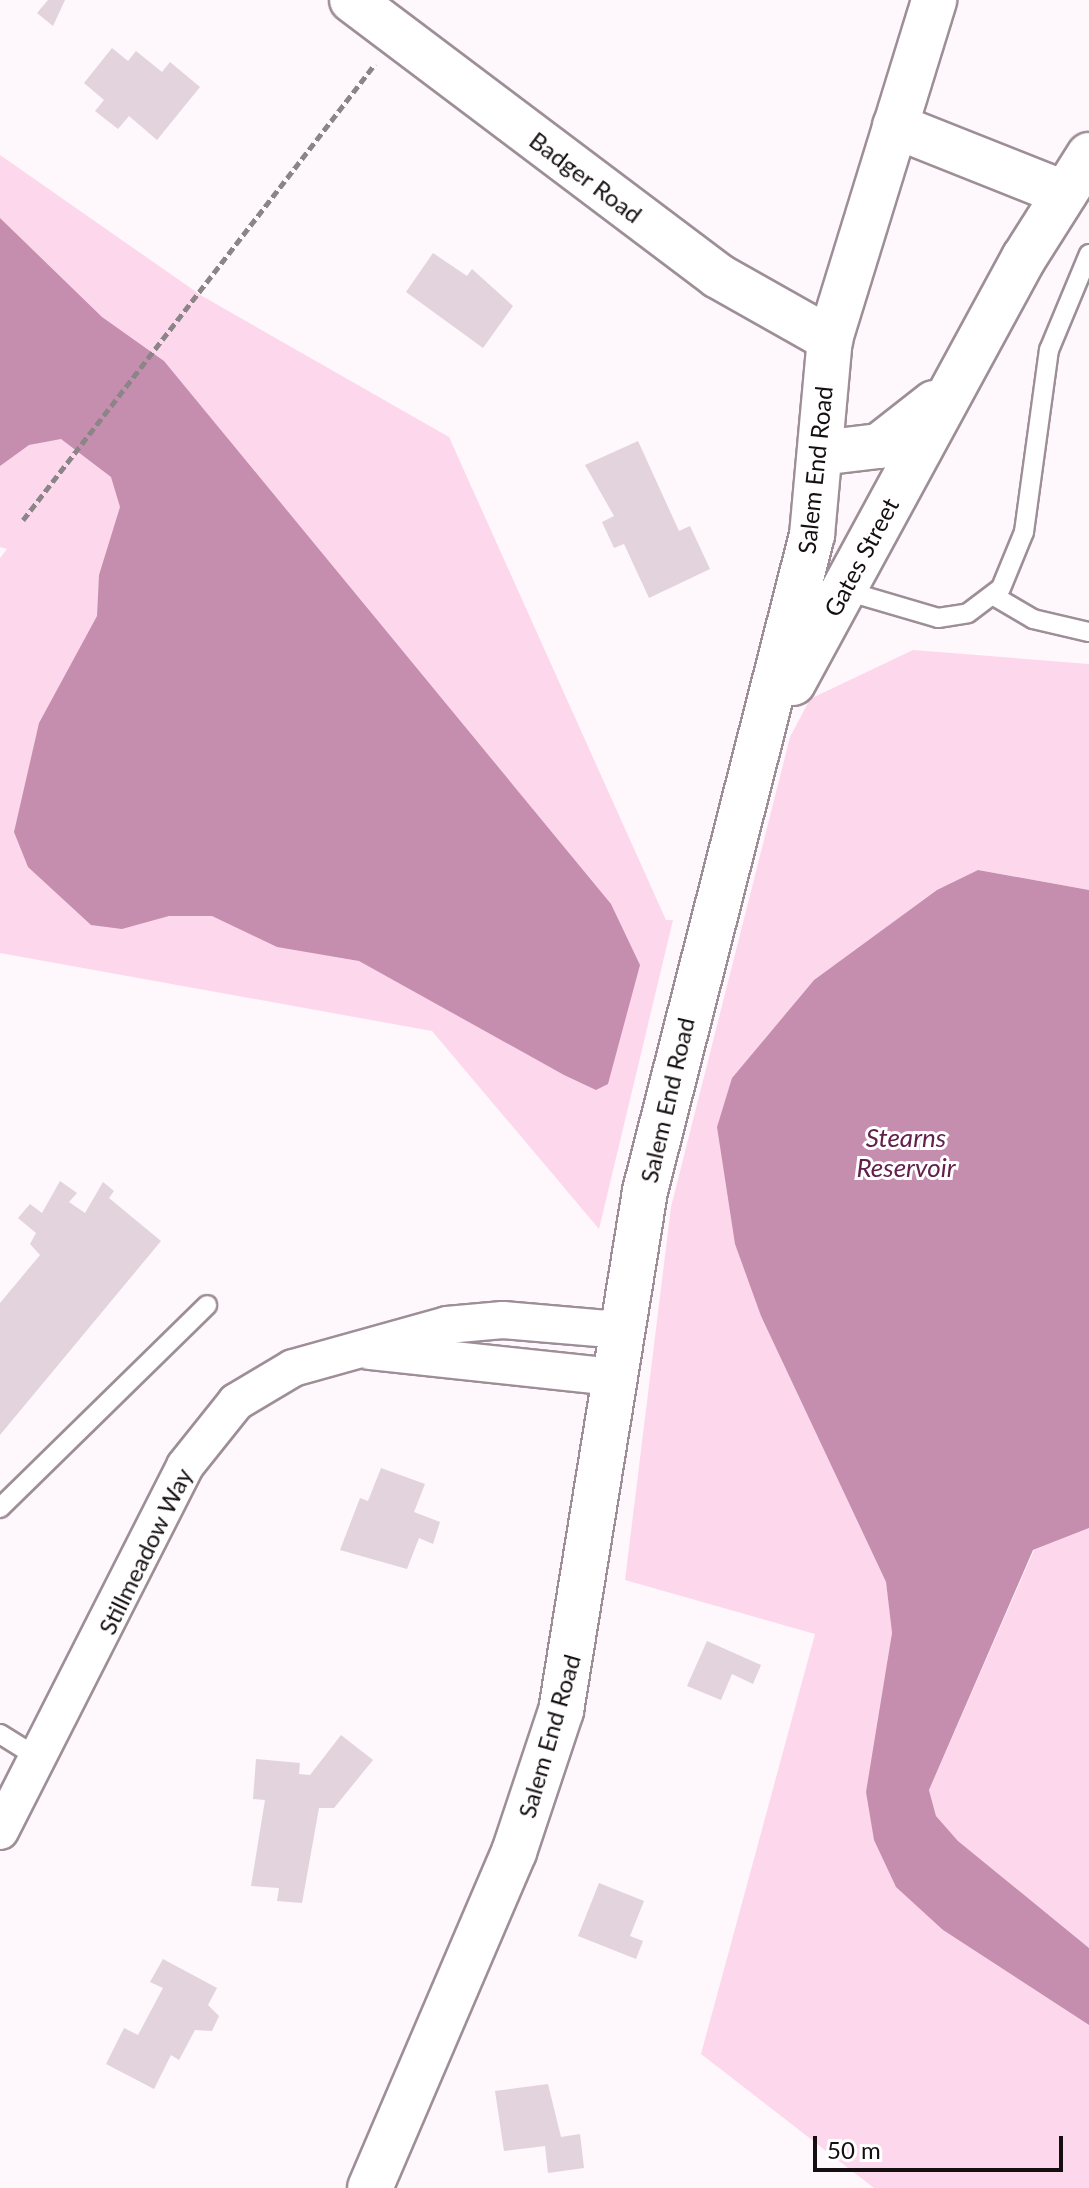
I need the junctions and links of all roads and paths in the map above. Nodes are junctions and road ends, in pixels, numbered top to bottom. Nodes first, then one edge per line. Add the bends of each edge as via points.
1 (352, 0) edge
2 (934, 0) edge
3 (396, 34) junction
4 (895, 126) junction
5 (1089, 155) edge
6 (1063, 193) junction
7 (1089, 254) edge
8 (830, 339) junction
9 (964, 366) junction
10 (820, 453) junction
11 (23, 520) dead end
12 (843, 590) junction
13 (994, 596) junction
14 (1089, 632) edge
15 (758, 749) junction
16 (207, 1305) dead end
17 (619, 1330) junction
18 (364, 1350) junction
19 (612, 1377) junction
20 (0, 1508) edge
21 (0, 1734) edge
22 (37, 1757) junction
23 (0, 1831) edge
24 (370, 2188) edge

1 - 3 street, Badger Road
2 - 4 street, Salem End Road
3 - 8 street, Badger Road via 744,294
3 - 11 path
4 - 6 street
4 - 8 street, Salem End Road
5 - 6 street, Gates Street
6 - 9 street, Gates Street
7 - 13 lane via 1049,350 1024,532
8 - 10 street, Salem End Road
9 - 10 street, Gates Street via 897,436 867,449
9 - 12 street, Gates Street
10 - 15 street, Salem End Road via 812,535
12 - 13 lane via 928,617 968,613
12 - 15 street, Gates Street
13 - 14 lane via 1033,619
15 - 17 street, Salem End Road via 668,1090
16 - 20 lane
17 - 18 street, Stillmeadow Way via 483,1320
17 - 19 street, Salem End Road
18 - 19 street, Stillmeadow Way
18 - 22 street, Stillmeadow Way via 279,1374 208,1431
19 - 24 street, Salem End Road via 585,1593 555,1733 514,1852
21 - 22 lane
22 - 23 street, Stillmeadow Way

